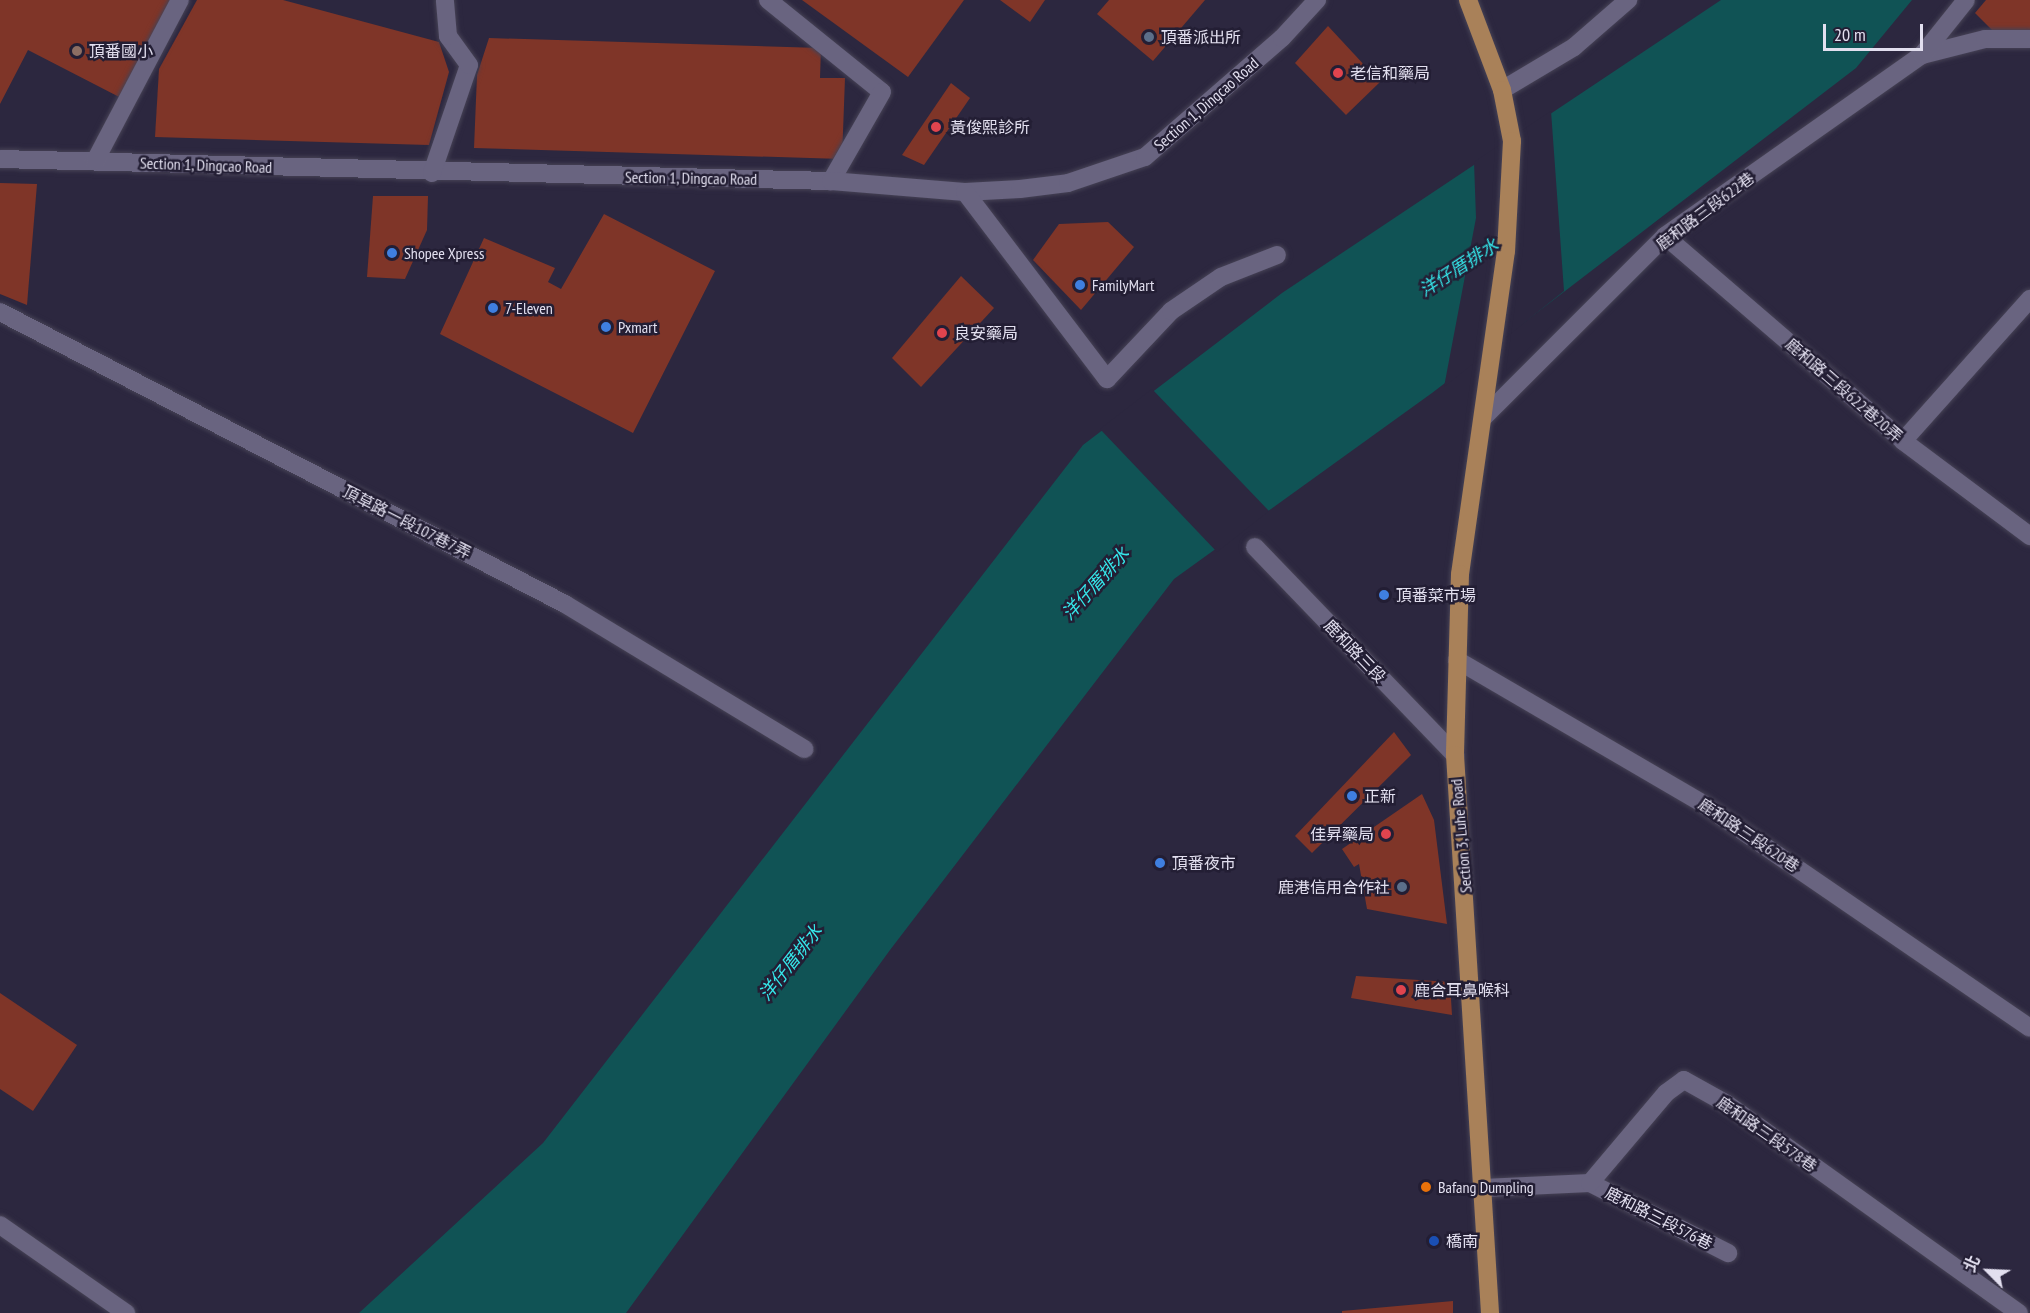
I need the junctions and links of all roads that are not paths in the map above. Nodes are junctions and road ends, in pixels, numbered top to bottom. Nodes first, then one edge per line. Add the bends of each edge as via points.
1 (180, 0) edge
2 (445, 0) edge
3 (768, 0) edge
4 (1317, 0) edge
5 (1468, 0) edge
6 (1628, 0) edge
7 (1966, 0) edge
8 (2030, 39) edge
9 (1923, 55) junction
10 (1502, 90) junction
11 (0, 159) edge
12 (95, 161) junction
13 (432, 173) junction
14 (831, 181) junction
15 (965, 192) junction
16 (1665, 236) junction
17 (1277, 255) dead end
18 (2030, 299) edge
19 (0, 312) edge
20 (1483, 418) junction
21 (1903, 441) junction
22 (2030, 536) edge
23 (1255, 547) dead end
24 (1457, 660) junction
25 (804, 749) dead end
26 (1455, 754) junction
27 (2030, 1028) edge
28 (1590, 1183) junction
29 (1484, 1188) junction
30 (0, 1225) edge
31 (1728, 1253) dead end
32 (126, 1313) edge
33 (1490, 1313) edge
34 (2019, 1313) edge

1 - 12 street
2 - 13 street via 448,36 469,65
3 - 14 street via 882,92
4 - 15 street, Section 1, Dingcao Road via 1282,39 1145,157 1068,183
5 - 10 main road, Section 3, Luhe Road
6 - 10 street via 1574,46
7 - 9 street
8 - 9 street via 1985,39
9 - 16 street, 鹿和路三段622巷
10 - 20 main road, Section 3, Luhe Road via 1512,141 1513,192
11 - 12 street, Section 1, Dingcao Road
12 - 13 street, Section 1, Dingcao Road
13 - 14 street, Section 1, Dingcao Road
14 - 15 street, Section 1, Dingcao Road
15 - 17 street via 1107,379 1171,311 1221,277
16 - 20 street, 鹿和路三段622巷
16 - 21 street, 鹿和路三段622巷20弄
18 - 21 street
19 - 25 street, 頂草路一段107巷7弄 via 565,604
20 - 24 main road, Section 3, Luhe Road via 1460,574
21 - 22 street, 鹿和路三段622巷20弄
23 - 26 street, 鹿和路三段
24 - 26 main road, Section 3, Luhe Road
24 - 27 street, 鹿和路三段620巷 via 1523,693 1703,804
26 - 29 main road, Section 3, Luhe Road
28 - 29 street
28 - 31 street, 鹿和路三段576巷
28 - 34 street, 鹿和路三段578巷 via 1665,1093 1684,1080 1727,1104
29 - 33 main road, Section 3, Luhe Road
30 - 32 street

